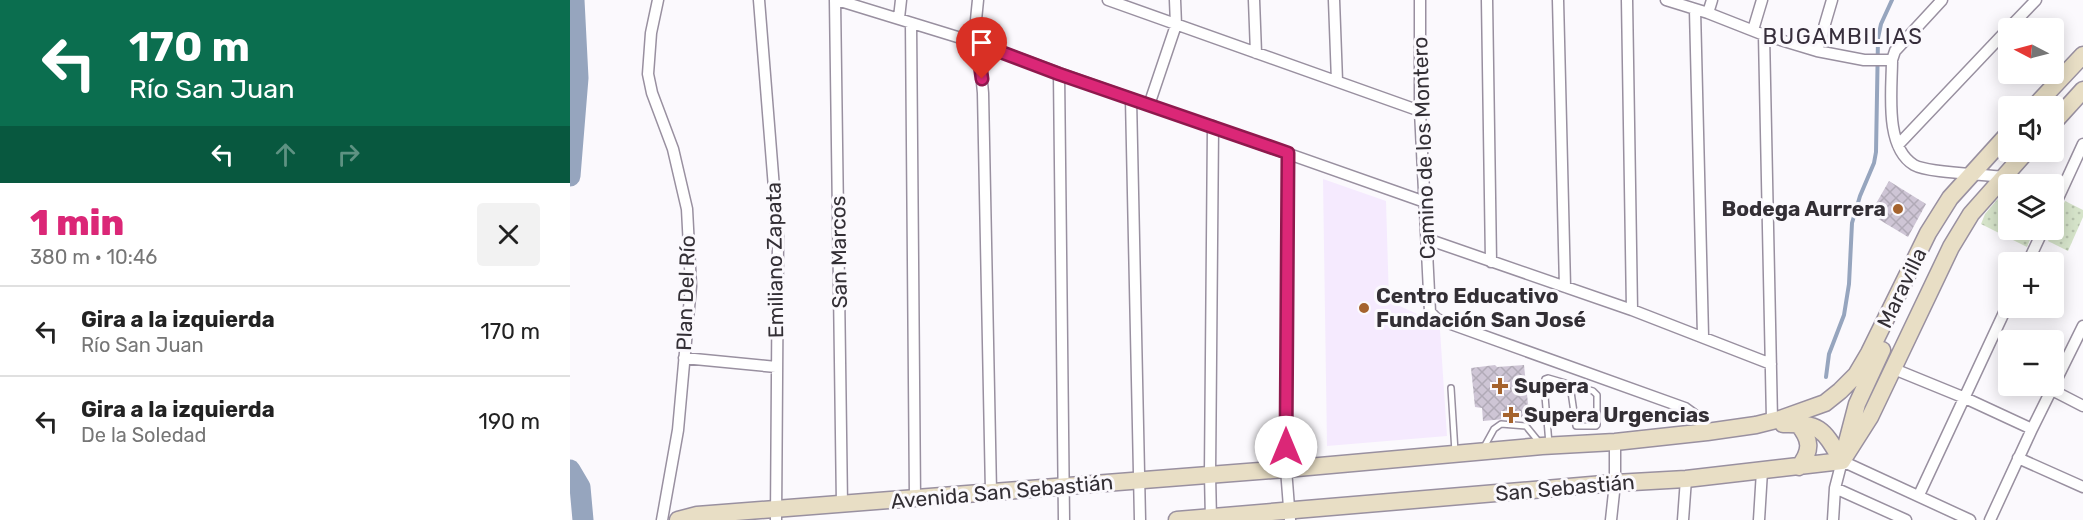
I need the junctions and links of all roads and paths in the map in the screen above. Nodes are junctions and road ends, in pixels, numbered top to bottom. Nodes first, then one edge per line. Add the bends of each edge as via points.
1 (658, 0) edge
2 (759, 0) edge
3 (836, 0) edge
4 (900, 0) edge
5 (978, 0) edge
6 (1108, 0) edge
7 (1175, 0) edge
8 (1254, 0) edge
9 (1334, 0) edge
10 (1420, 0) edge
11 (1487, 0) edge
12 (1558, 0) edge
13 (1627, 0) edge
14 (1666, 0) edge
15 (1712, 0) edge
16 (1762, 0) edge
17 (1832, 0) edge
18 (1942, 0) edge
19 (2036, 0) edge
20 (1695, 10) junction
21 (1708, 13) junction
22 (899, 18) junction
23 (2019, 18) edge
24 (911, 23) junction
25 (1176, 25) junction
26 (1759, 33) junction
27 (1998, 40) edge
28 (977, 43) junction
29 (1817, 51) junction
30 (1256, 53) junction
31 (2083, 55) edge
32 (1889, 59) junction
33 (1059, 74) junction
34 (1336, 81) junction
35 (2083, 90) edge
36 (2044, 96) edge
37 (1131, 99) junction
38 (1149, 105) junction
39 (1420, 111) junction
40 (2064, 111) edge
41 (1213, 126) junction
42 (2083, 144) edge
43 (1898, 145) junction
44 (1998, 145) edge
45 (1288, 153) junction
46 (2016, 162) edge
47 (1972, 173) junction
48 (2005, 174) edge
49 (1998, 176) edge
50 (1998, 182) edge
51 (2064, 185) edge
52 (1425, 202) junction
53 (1427, 239) junction
54 (1491, 262) junction
55 (1565, 287) junction
56 (1891, 309) junction
57 (1632, 310) junction
58 (2002, 318) edge
59 (2083, 326) edge
60 (1703, 336) junction
61 (684, 358) junction
62 (1771, 364) junction
63 (2064, 365) edge
64 (776, 367) junction
65 (1894, 369) junction
66 (1570, 385) junction
67 (1451, 388) dead end
68 (2049, 396) edge
69 (2064, 396) edge
70 (1965, 398) junction
71 (2083, 406) edge
72 (1770, 421) junction
73 (1798, 424) junction
74 (2032, 429) junction
75 (1707, 432) junction
76 (1615, 442) junction
77 (1546, 446) junction
78 (1482, 452) junction
79 (1455, 454) junction
80 (2018, 458) junction
81 (1842, 461) junction
82 (1799, 466) junction
83 (1286, 469) junction
84 (1762, 471) junction
85 (1210, 474) junction
86 (1686, 479) junction
87 (1137, 480) junction
88 (1615, 483) junction
89 (1064, 487) junction
90 (2083, 487) edge
91 (1835, 488) junction
92 (991, 492) junction
93 (1919, 495) junction
94 (915, 499) junction
95 (842, 505) junction
96 (776, 515) edge
97 (1290, 515) edge
98 (1211, 519) edge
99 (662, 520) edge
100 (681, 520) edge
101 (1064, 520) edge
102 (1140, 520) edge
103 (1177, 520) edge
104 (1611, 520) edge
105 (1683, 520) edge
106 (1759, 520) edge
107 (1833, 520) edge
108 (1906, 520) edge
109 (1970, 520) edge
110 (1990, 520) edge

1 - 61 street, Plan Del Río via 648,74 673,149 687,209 691,286
2 - 64 street, Emiliano Zapata via 778,238
3 - 22 street
3 - 95 street, San Marcos
4 - 22 street
5 - 28 street
6 - 25 street
7 - 25 street
8 - 30 street
9 - 34 street
10 - 39 street, Camino de los Montero
11 - 54 street
12 - 55 street
13 - 57 street
14 - 20 street
15 - 21 street
16 - 26 street
17 - 29 street
18 - 32 street
19 - 23 street
20 - 21 street
20 - 60 street
21 - 26 street
22 - 24 street
24 - 28 street
24 - 94 street
25 - 30 street
25 - 38 street
26 - 29 street
26 - 62 street
27 - 43 street
28 - 33 street
28 - 92 street via 983,93
29 - 32 street via 1864,60
30 - 34 street
31 - 36 main road
32 - 43 street via 1894,137
33 - 37 street
33 - 89 street
34 - 39 street
35 - 40 main road
37 - 38 street
37 - 87 street
38 - 41 street
39 - 52 street, Camino de los Montero
41 - 45 street
41 - 85 street
42 - 51 street
43 - 47 street via 1914,165
44 - 47 main road, Maravilla
45 - 52 street
45 - 83 street
46 - 48 main road, Maravilla
47 - 49 street
47 - 56 main road, Maravilla via 1928,233
50 - 65 main road, Maravilla via 1971,214 1951,247
52 - 53 street, Camino de los Montero
53 - 54 street
53 - 75 street, Camino de los Montero via 1428,308 1432,316 1685,408
54 - 55 street
55 - 57 street
56 - 72 main road, Maravilla via 1860,368 1840,391 1825,403
56 - 81 main road via 1891,324 1857,404
57 - 60 street
58 - 70 street
59 - 63 street
60 - 62 street
61 - 64 street
61 - 99 street, Plan Del Río via 678,430
62 - 72 street
64 - 96 street, Emiliano Zapata
65 - 70 street
65 - 81 main road, Maravilla
66 - 66 lane via 1576,426 1596,426 1597,395
66 - 77 lane via 1545,379
67 - 79 lane
68 - 74 street
69 - 71 street
70 - 74 street
70 - 93 street
72 - 73 main road
72 - 75 main road, San Sebastián
73 - 81 main road via 1821,430
73 - 82 main road via 1806,434 1809,448
74 - 80 street
75 - 76 main road, San Sebastián
76 - 77 main road, San Sebastián
76 - 88 street
77 - 78 main road, San Sebastián
77 - 78 lane via 1526,426 1501,424
78 - 79 main road, San Sebastián
79 - 83 main road, San Sebastián
80 - 90 street
80 - 110 street
81 - 82 main road, San Sebastián
81 - 91 street
81 - 93 street
82 - 84 main road, San Sebastián
83 - 85 main road, Avenida San Sebastián
83 - 97 street
84 - 86 main road, San Sebastián
84 - 106 street
85 - 87 main road, Avenida San Sebastián
85 - 98 street
86 - 88 main road, San Sebastián
86 - 105 street
87 - 89 main road, Avenida San Sebastián
87 - 102 street
88 - 97 main road, San Sebastián
88 - 104 street
89 - 92 main road, Avenida San Sebastián
89 - 101 street
91 - 107 street
91 - 108 street
92 - 94 main road, Avenida San Sebastián
93 - 109 street
94 - 95 main road, Avenida San Sebastián
95 - 96 main road, Avenida San Sebastián
96 - 100 main road, Avenida San Sebastián via 697,515
97 - 98 main road
98 - 103 main road

